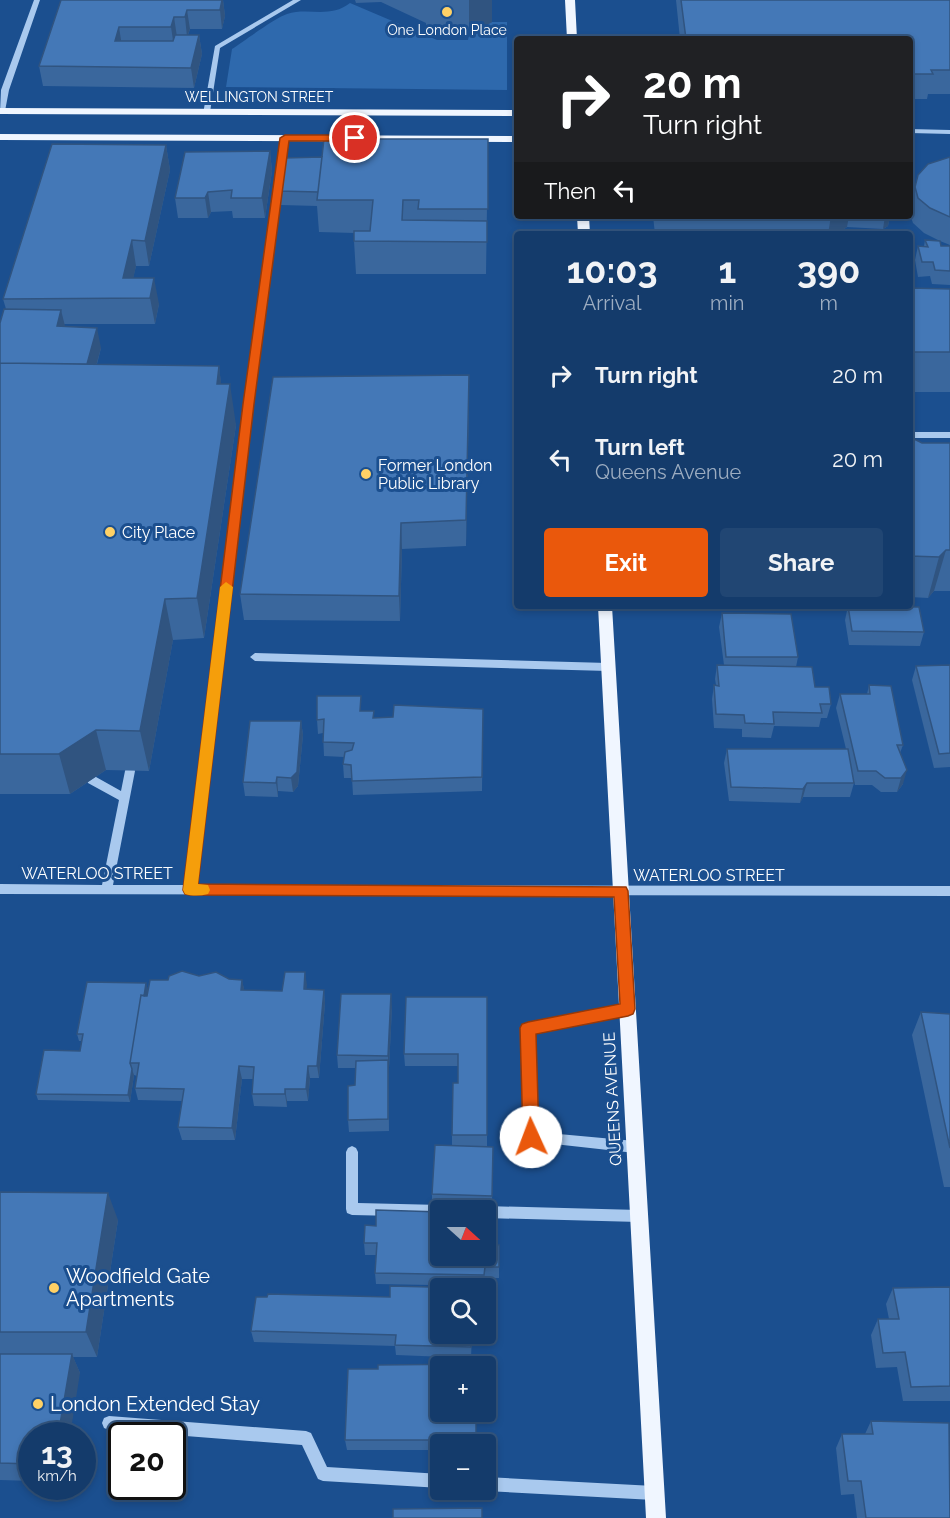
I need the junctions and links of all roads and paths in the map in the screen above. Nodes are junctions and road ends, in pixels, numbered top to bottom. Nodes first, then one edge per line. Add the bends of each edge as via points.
1 (37, 0) edge
2 (298, 0) edge
3 (570, 0) edge
4 (572, 36) edge
5 (206, 112) junction
6 (0, 113) edge
7 (514, 113) edge
8 (913, 132) edge
9 (950, 132) edge
10 (0, 137) edge
11 (285, 138) junction
12 (514, 139) edge
13 (913, 435) edge
14 (950, 435) edge
15 (604, 609) edge
16 (255, 657) dead end
17 (608, 667) junction
18 (130, 771) edge
19 (92, 780) edge
20 (124, 798) junction
21 (0, 889) edge
22 (107, 889) junction
23 (190, 890) junction
24 (621, 891) junction
25 (950, 891) edge
26 (628, 1009) junction
27 (635, 1147) junction
28 (352, 1152) dead end
29 (430, 1211) edge
30 (496, 1212) edge
31 (639, 1216) junction
32 (186, 1429) edge
33 (430, 1480) edge
34 (496, 1485) edge
35 (654, 1493) junction
36 (656, 1518) edge

1 - 6 street
2 - 5 street via 217,47
3 - 4 main road
5 - 6 main road, WELLINGTON STREET
5 - 7 main road, WELLINGTON STREET
8 - 9 street
10 - 11 main road
11 - 12 main road
11 - 23 street
13 - 14 street
15 - 17 main road, QUEENS AVENUE
16 - 17 street
17 - 24 main road, QUEENS AVENUE
18 - 20 street
19 - 20 street
20 - 22 street
21 - 22 street, WATERLOO STREET
22 - 23 street, WATERLOO STREET
23 - 24 street, WATERLOO STREET
24 - 25 street, WATERLOO STREET
24 - 26 main road, QUEENS AVENUE
26 - 27 main road, QUEENS AVENUE
26 - 27 street via 528,1028 531,1137
27 - 31 main road, QUEENS AVENUE
28 - 29 street via 352,1209
30 - 31 street
31 - 35 main road, QUEENS AVENUE
32 - 33 street via 306,1438 323,1474
34 - 35 street
35 - 36 main road, QUEENS AVENUE

